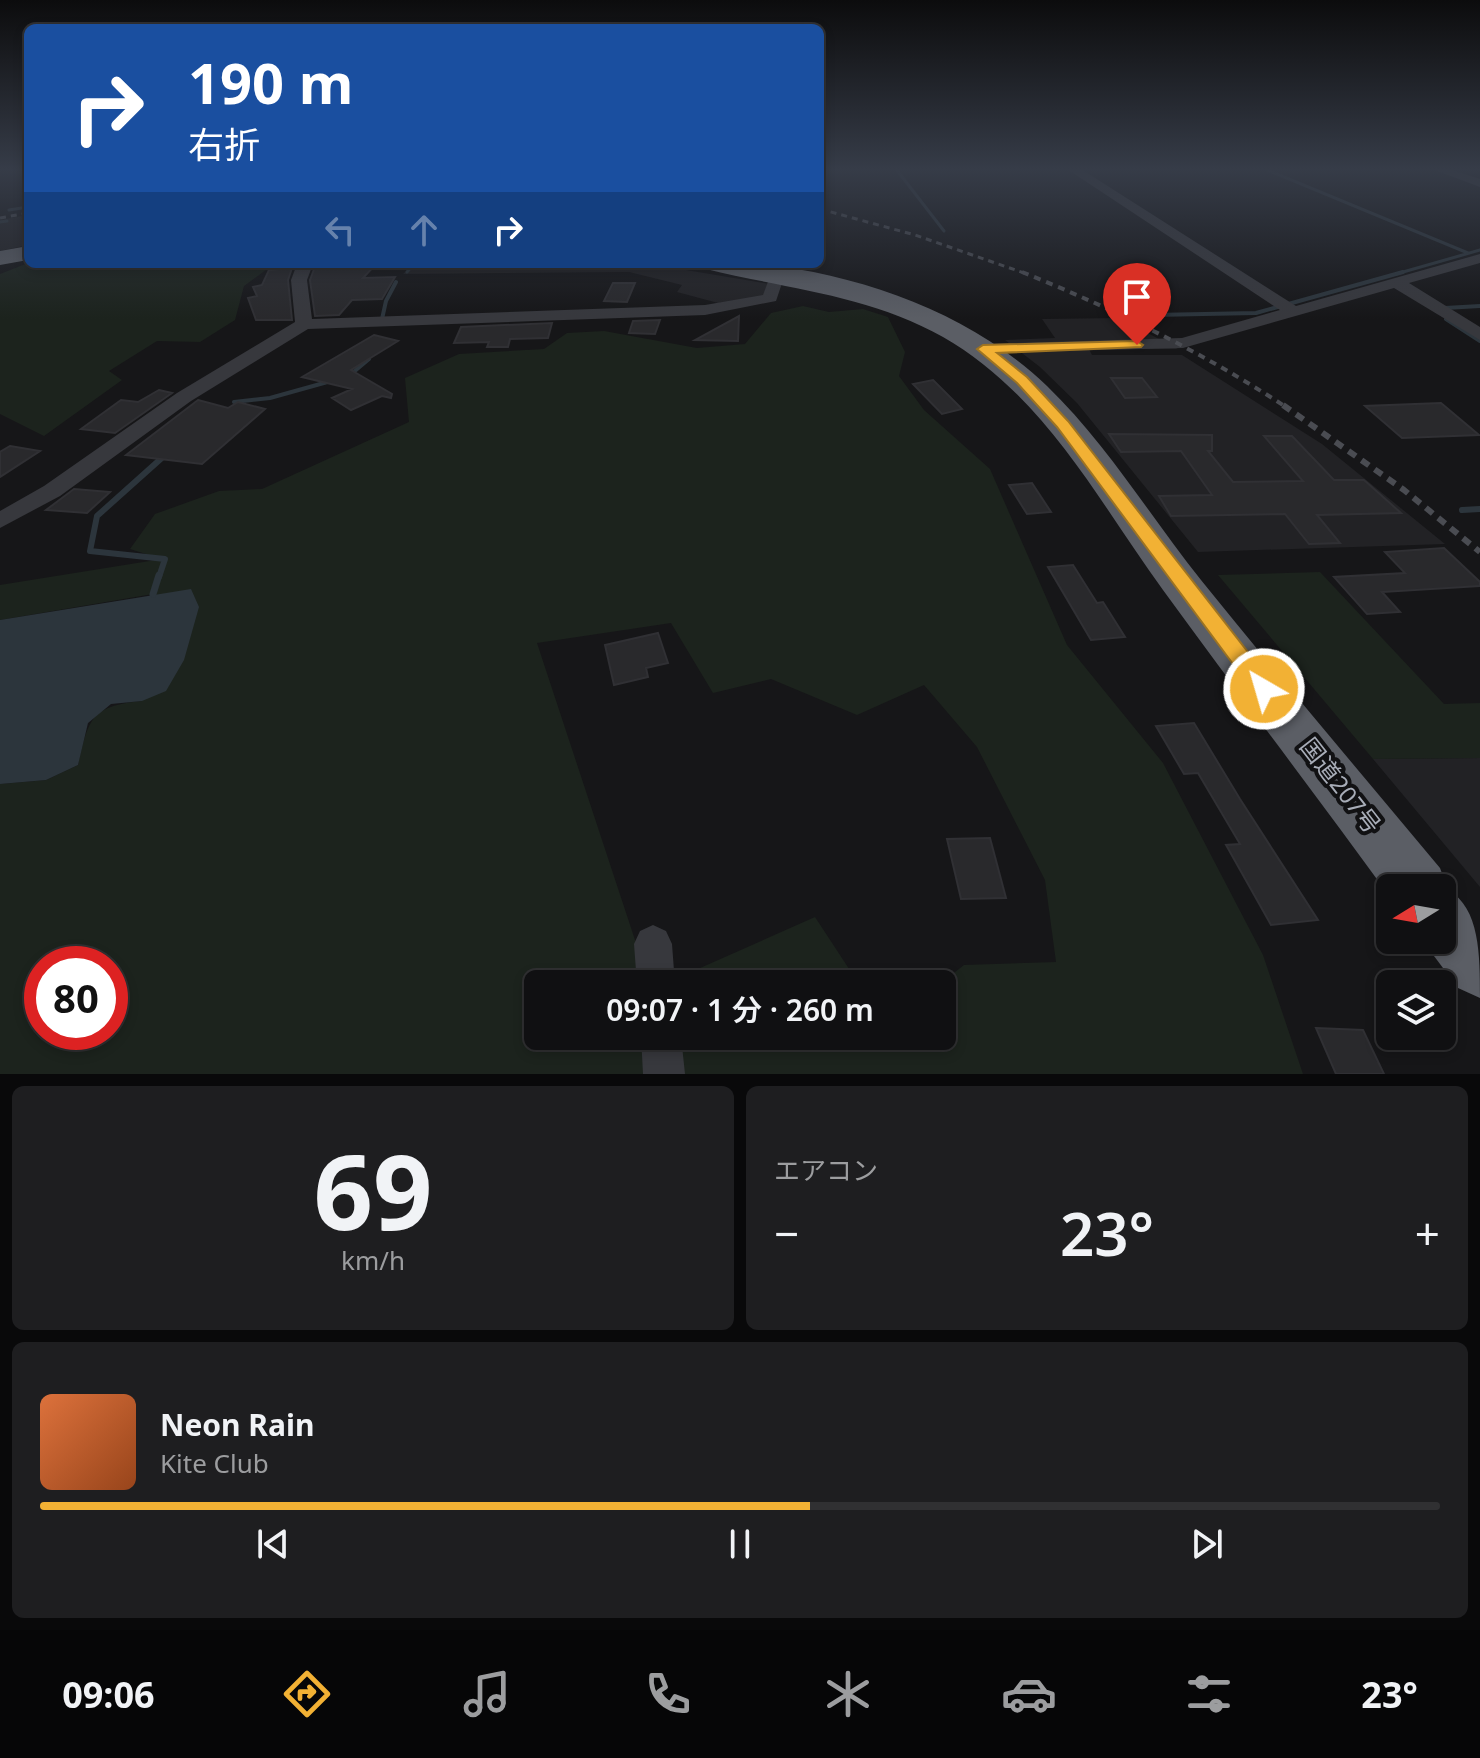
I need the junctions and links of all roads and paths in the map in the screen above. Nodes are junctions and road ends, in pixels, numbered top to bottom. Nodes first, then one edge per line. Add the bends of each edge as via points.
1 (1150, 219) edge
2 (24, 254) edge
3 (0, 258) edge
4 (1480, 258) edge
5 (304, 268) edge
6 (740, 268) edge
7 (777, 274) junction
8 (1396, 282) junction
9 (1286, 307) junction
10 (304, 324) junction
11 (1480, 335) edge
12 (983, 349) junction
13 (0, 521) edge
14 (1408, 874) edge
15 (1456, 935) edge
16 (653, 944) dead end
17 (1480, 966) edge
18 (655, 970) edge
19 (662, 1050) edge
20 (664, 1074) edge

1 - 9 street
2 - 3 highway
4 - 8 street
5 - 10 street via 299,280
6 - 7 highway, 国道207号
7 - 10 street via 770,298 705,310
7 - 12 highway, 国道207号 via 901,306
8 - 9 street
8 - 11 street
9 - 12 street via 1183,343
10 - 13 street
12 - 14 highway, 国道207号 via 1022,380 1063,424
15 - 17 highway
16 - 18 street
19 - 20 street

